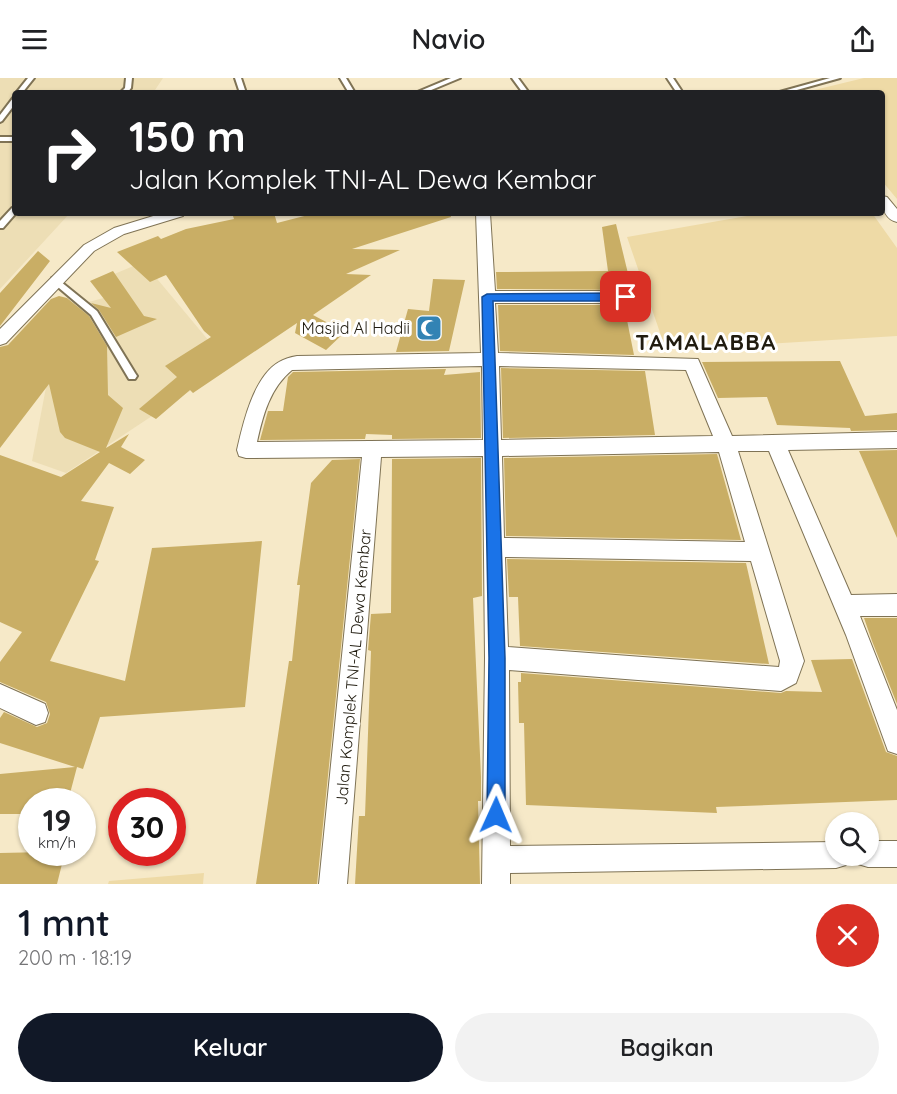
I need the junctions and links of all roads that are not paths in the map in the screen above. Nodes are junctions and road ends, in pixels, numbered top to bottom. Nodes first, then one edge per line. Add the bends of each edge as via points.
1 (457, 78) edge
2 (837, 78) edge
3 (426, 90) edge
4 (791, 90) edge
5 (12, 103) edge
6 (0, 120) edge
7 (885, 204) edge
8 (12, 213) edge
9 (168, 216) edge
10 (483, 216) edge
11 (897, 218) edge
12 (0, 226) edge
13 (55, 280) junction
14 (487, 297) junction
15 (626, 297) dead end
16 (0, 339) edge
17 (490, 359) junction
18 (132, 376) dead end
19 (897, 440) edge
20 (775, 442) junction
21 (726, 444) junction
22 (492, 449) junction
23 (372, 450) junction
24 (495, 547) junction
25 (759, 552) junction
26 (897, 605) edge
27 (844, 606) junction
28 (497, 658) junction
29 (0, 696) edge
30 (36, 712) dead end
31 (897, 742) edge
32 (897, 854) edge
33 (879, 855) edge
34 (825, 856) edge
35 (496, 872) edge
36 (333, 884) edge

1 - 3 lane
2 - 4 lane
5 - 6 lane
7 - 11 street
8 - 12 lane
9 - 13 street via 103,239
10 - 14 street
13 - 16 street
13 - 18 lane via 94,313
14 - 15 street
14 - 17 street
17 - 21 street via 692,364
17 - 22 street
17 - 23 street via 289,362 280,368 261,396 246,450
19 - 20 street
20 - 21 street
20 - 27 street
21 - 22 street
21 - 25 street
22 - 23 street
22 - 24 street
23 - 36 street, Jalan Komplek TNI-AL Dewa Kembar
24 - 25 street
24 - 28 street
25 - 28 street via 792,661 788,675 781,679
26 - 27 street
27 - 31 street
28 - 35 street
29 - 30 street
32 - 33 street
34 - 35 street

